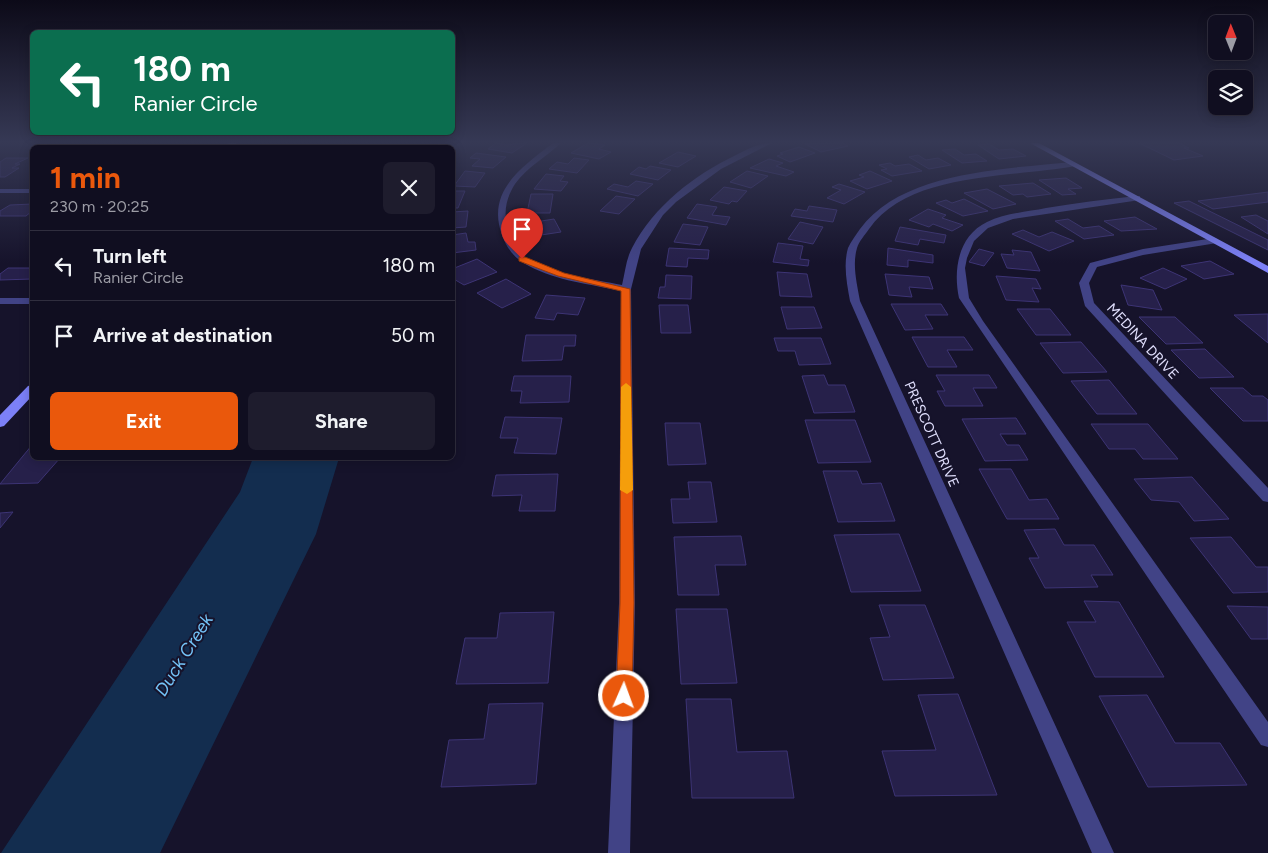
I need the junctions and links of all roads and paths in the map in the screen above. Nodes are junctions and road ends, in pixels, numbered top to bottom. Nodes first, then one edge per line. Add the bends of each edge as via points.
1 (511, 183) edge
2 (694, 183) edge
3 (943, 183) edge
4 (1107, 183) edge
5 (0, 191) edge
6 (30, 191) edge
7 (1136, 198) junction
8 (1214, 241) junction
9 (1268, 270) edge
10 (626, 289) junction
11 (0, 301) edge
12 (30, 301) edge
13 (30, 391) edge
14 (0, 423) edge
15 (1268, 497) edge
16 (1268, 738) edge
17 (618, 853) edge
18 (1104, 853) edge

1 - 10 street via 501,213 505,232 514,251 522,259 561,275
2 - 10 street via 665,208 635,250
3 - 18 street, PRESCOTT DRIVE via 897,200 874,216 852,249 851,278 855,300
4 - 7 street
5 - 6 street
7 - 8 street
7 - 16 street via 1033,213 985,226 970,242 961,259 959,278 965,300 978,321
8 - 9 street
8 - 15 street, MEDINA DRIVE via 1143,252 1093,265 1084,282 1089,304
10 - 17 street via 627,603
11 - 12 street
13 - 14 street

